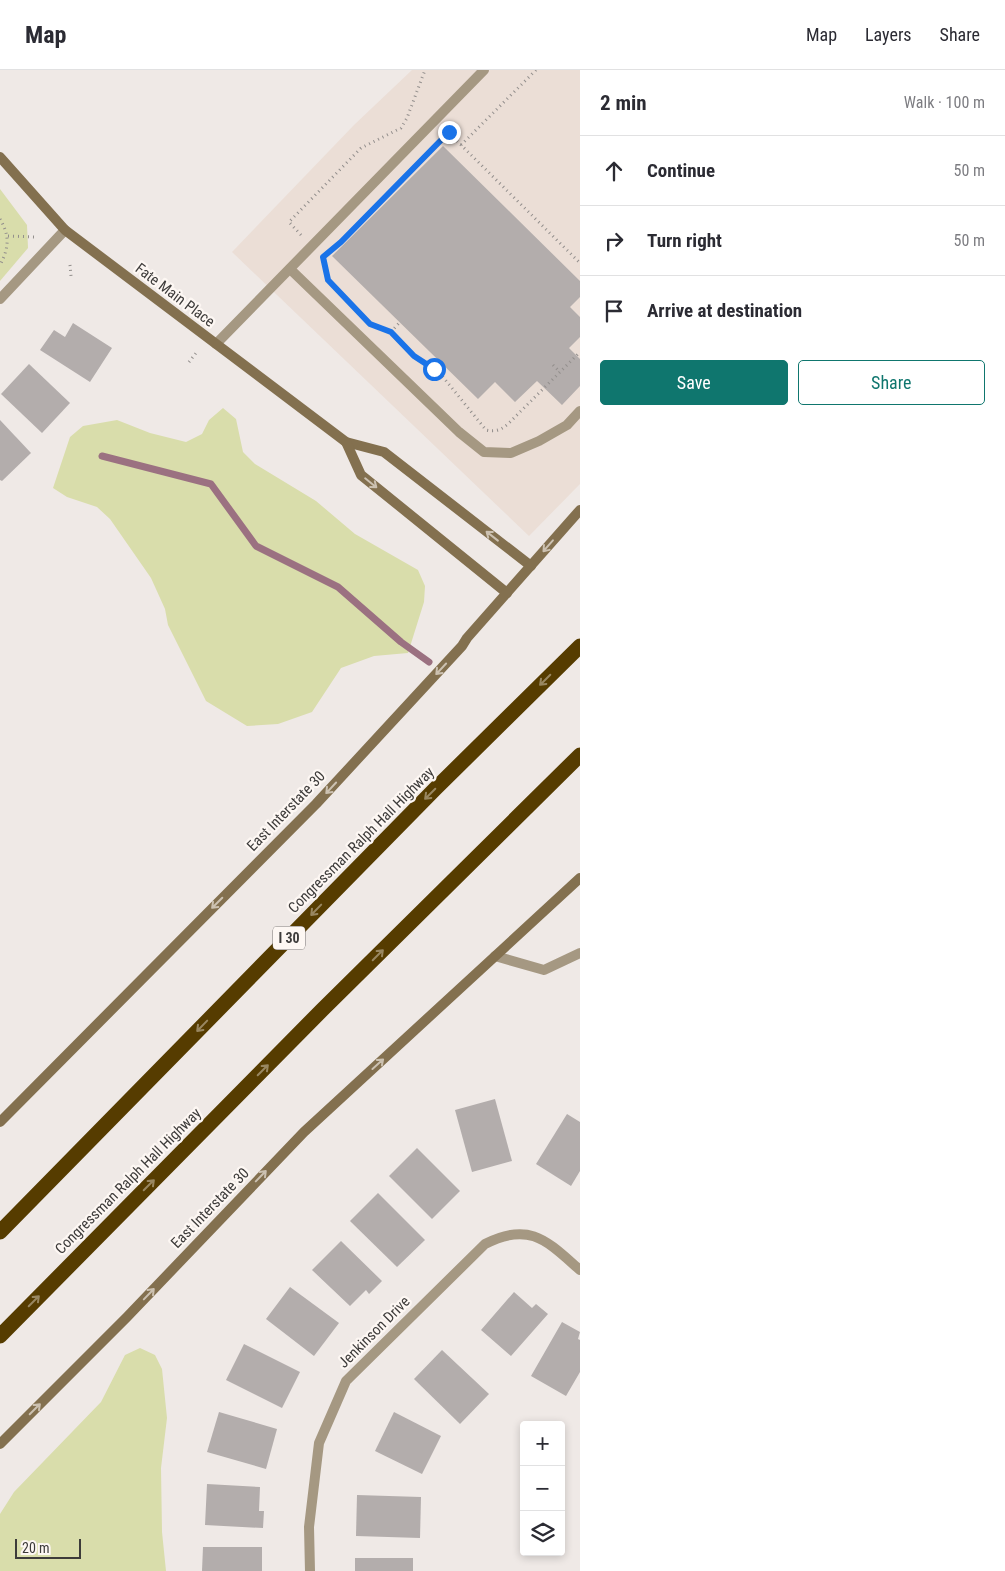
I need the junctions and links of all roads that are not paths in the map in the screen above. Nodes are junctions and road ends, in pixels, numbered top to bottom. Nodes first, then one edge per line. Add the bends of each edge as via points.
1 (484, 70) edge
2 (0, 157) edge
3 (65, 230) junction
4 (290, 269) junction
5 (0, 299) edge
6 (216, 344) junction
7 (580, 411) edge
8 (346, 442) junction
9 (580, 510) edge
10 (531, 566) junction
11 (507, 592) junction
12 (580, 646) edge
13 (580, 755) edge
14 (580, 878) edge
15 (580, 953) edge
16 (495, 956) junction
17 (0, 1122) edge
18 (0, 1232) edge
19 (580, 1270) edge
20 (0, 1336) edge
21 (0, 1444) edge
22 (310, 1571) edge

1 - 4 street
2 - 3 main road, Fate Main Place
3 - 5 street
3 - 6 main road, Fate Main Place
4 - 6 street
4 - 7 street via 459,432 484,452 511,453 567,425
6 - 8 main road, Fate Main Place
10 -> 8 main road, Fate Main Place via 384,452
8 -> 11 main road, Fate Main Place via 361,475
9 -> 10 main road, East Interstate 30
10 - 11 main road, East Interstate 30
11 -> 17 main road, East Interstate 30 via 462,646 316,804
12 -> 18 highway, Congressman Ralph Hall Highway / I 30 via 428,796
20 -> 13 highway, Congressman Ralph Hall Highway
14 - 16 main road, East Interstate 30
15 - 16 street via 544,970
21 -> 16 main road, East Interstate 30 via 304,1132
19 - 22 street, Jenkinson Drive via 536,1236 518,1233 500,1236 485,1244 346,1381 319,1443 309,1527

